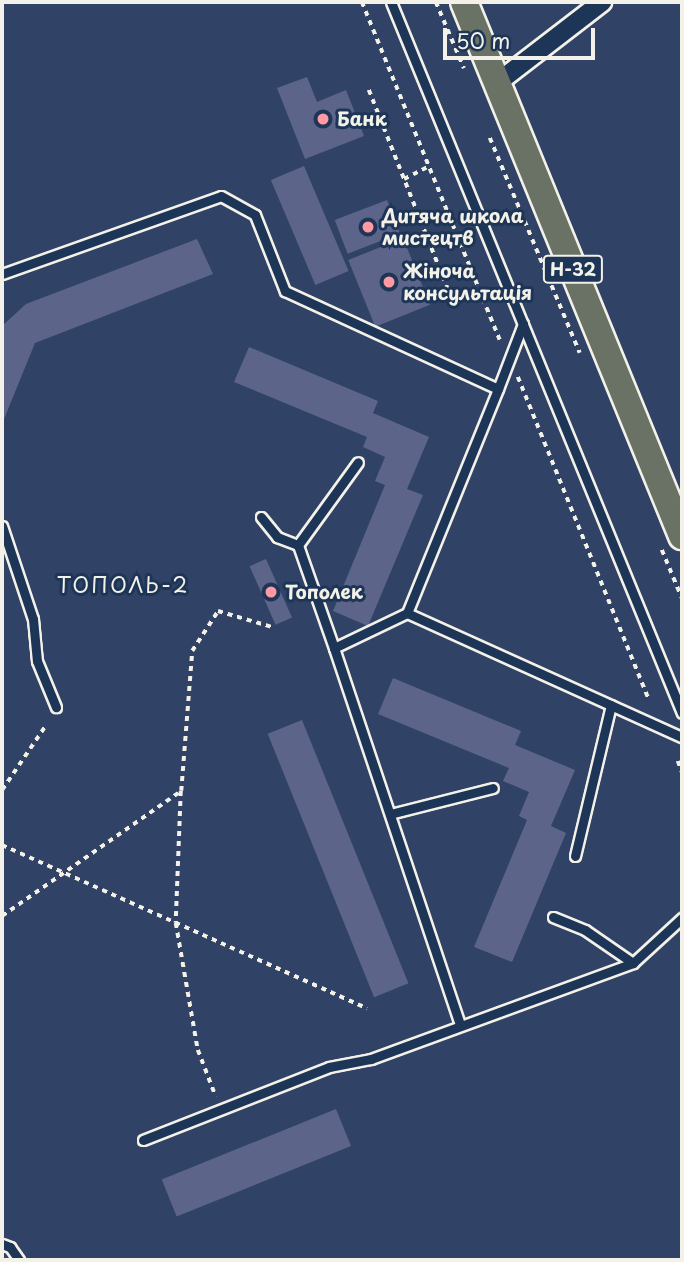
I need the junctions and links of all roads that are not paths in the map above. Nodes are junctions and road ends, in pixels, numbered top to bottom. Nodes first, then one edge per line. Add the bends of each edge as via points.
1 (391, 2) edge
2 (464, 2) edge
3 (602, 2) edge
4 (497, 83) junction
5 (2, 274) edge
6 (523, 324) junction
7 (498, 389) junction
8 (358, 462) dead end
9 (261, 517) dead end
10 (2, 526) edge
11 (682, 536) edge
12 (298, 545) junction
13 (407, 612) junction
14 (334, 648) junction
15 (611, 705) junction
16 (56, 707) dead end
17 (682, 713) edge
18 (682, 737) edge
19 (493, 788) dead end
20 (390, 814) junction
21 (575, 856) dead end
22 (553, 917) dead end
23 (682, 918) edge
24 (634, 963) junction
25 (460, 1025) junction
26 (143, 1140) dead end
27 (2, 1244) edge
28 (19, 1260) edge

1 - 6 lane
2 - 4 main road, Н-32
3 - 4 street
4 - 11 main road, Н-32
5 - 7 lane via 220,196 255,215 285,291
6 - 7 lane
6 - 17 lane
7 - 13 lane
8 - 12 lane
9 - 12 lane via 277,537
10 - 16 lane via 33,619 37,661
12 - 14 lane
13 - 14 lane
13 - 15 lane
14 - 20 lane
15 - 18 lane
15 - 21 lane
19 - 20 lane
20 - 25 lane
22 - 24 lane via 585,930
23 - 24 lane
24 - 25 lane
25 - 26 lane via 371,1059 329,1067
27 - 28 lane

